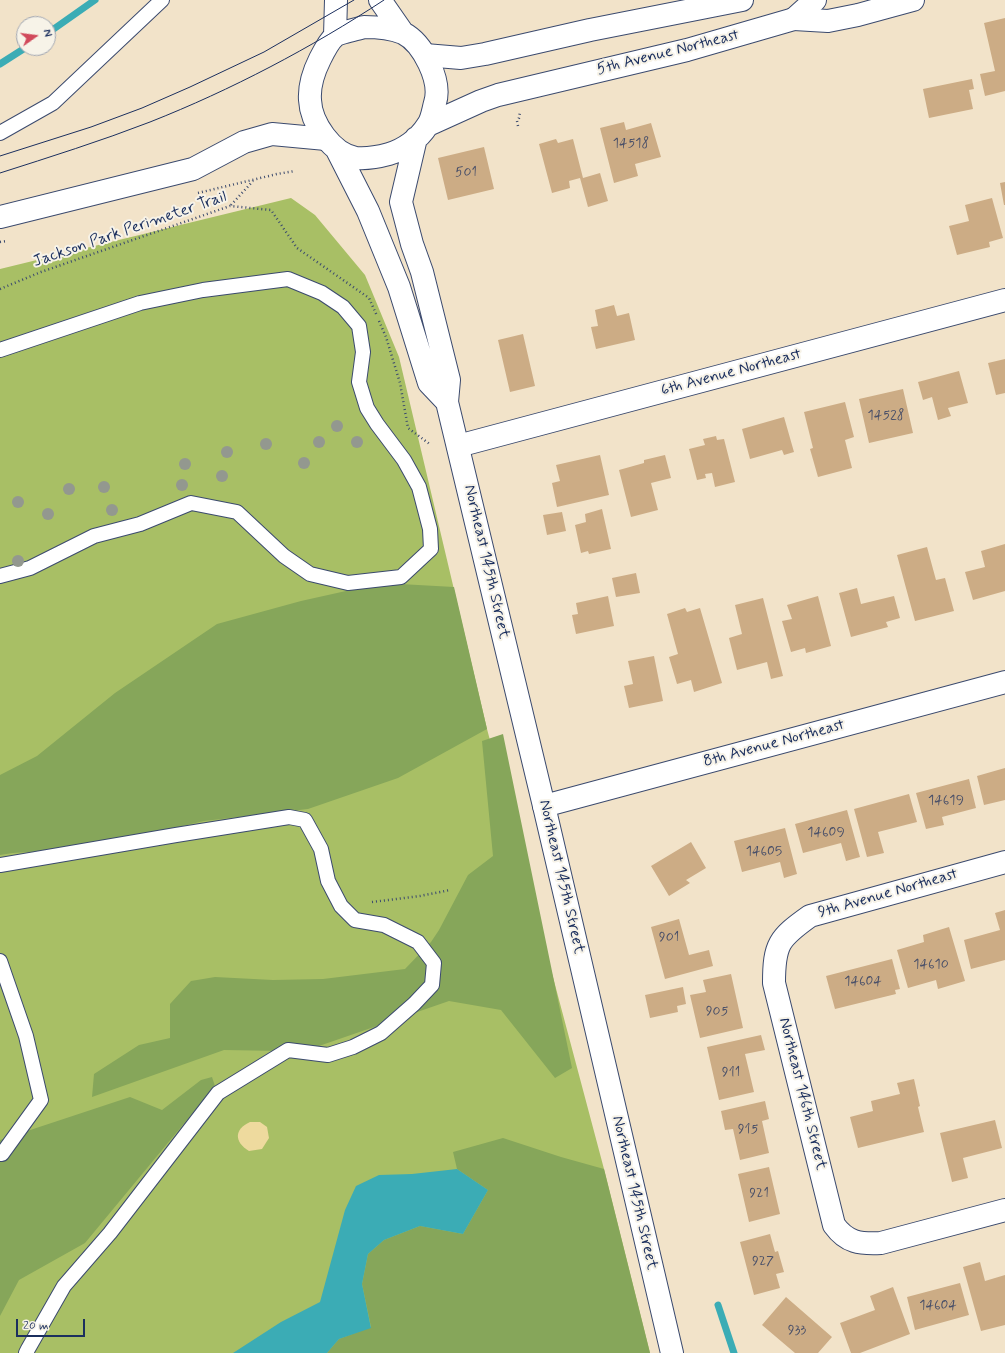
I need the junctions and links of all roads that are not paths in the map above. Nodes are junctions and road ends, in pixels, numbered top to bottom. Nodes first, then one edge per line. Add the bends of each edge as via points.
1 (162, 0) edge
2 (336, 0) edge
3 (380, 0) edge
4 (742, 0) edge
5 (815, 0) edge
6 (913, 0) edge
7 (794, 19) junction
8 (403, 33) junction
9 (335, 36) junction
10 (425, 55) junction
11 (422, 132) junction
12 (0, 133) edge
13 (332, 145) junction
14 (0, 217) edge
15 (1005, 300) edge
16 (0, 350) edge
17 (447, 402) junction
18 (458, 446) junction
19 (0, 576) edge
20 (1005, 682) edge
21 (544, 806) junction
22 (1005, 862) edge
23 (0, 866) edge
24 (780, 942) joint
25 (0, 961) edge
26 (0, 1154) edge
27 (1005, 1210) edge
28 (26, 1353) edge
29 (672, 1353) edge

1 - 12 lane via 53,103
2 - 9 main road
3 - 8 main road
4 - 10 main road via 590,30 486,54 461,58
5 - 7 main road
6 - 7 main road, 5th Avenue Northeast via 828,21
7 - 11 main road, 5th Avenue Northeast via 687,50 498,95 481,101
8 - 9 main road via 380,27 364,27
8 - 10 main road via 416,42
9 - 13 main road via 323,52 314,72 310,99 314,117
10 - 11 main road via 436,78 436,100
11 - 13 main road via 398,152 374,158 355,158
11 - 17 main road, Northeast 145th Street via 401,202 422,272 449,380
13 - 14 main road via 272,134 244,142 194,169
13 - 17 main road, Northeast 145th Street via 368,210 399,288 429,383
15 - 18 main road, 6th Avenue Northeast
16 - 19 lane via 140,303 203,290 288,280 322,293 343,307 358,326 363,352 358,382 367,408 404,460 419,487 430,529 431,549 400,577 348,583 310,574 284,556 237,512 191,502 140,524 94,536 30,568
17 - 18 main road, Northeast 145th Street
18 - 21 main road, Northeast 145th Street
20 - 21 main road, 8th Avenue Northeast
21 - 29 main road, Northeast 145th Street
22 - 24 main road, 9th Avenue Northeast via 810,916 792,928
23 - 28 lane via 176,834 289,817 305,820 321,849 328,881 341,906 355,920 384,925 418,942 434,963 432,985 381,1033 353,1047 328,1055 288,1050 218,1093 110,1233 64,1286
24 - 27 main road, Northeast 146th Street via 774,962 774,983 834,1225 841,1234 864,1244 881,1243
25 - 26 lane via 26,1036 41,1100

